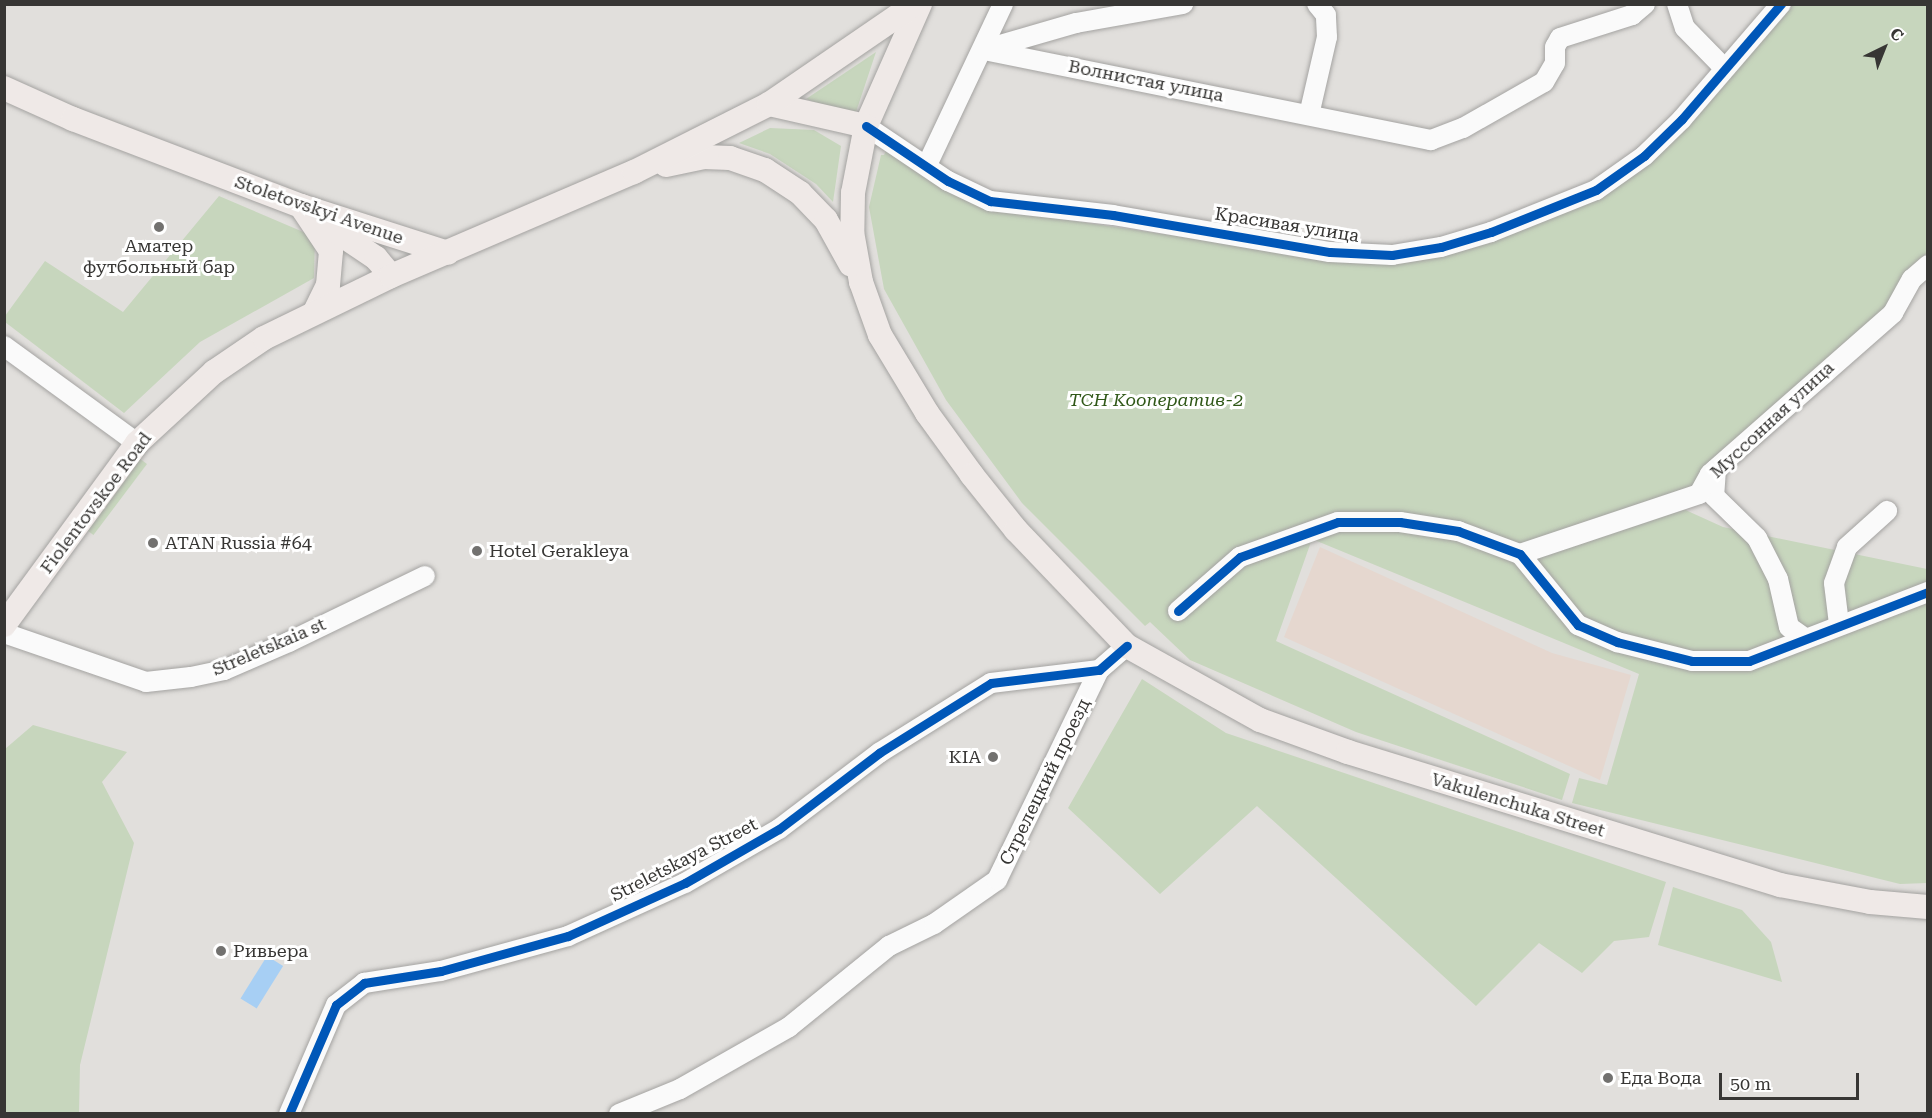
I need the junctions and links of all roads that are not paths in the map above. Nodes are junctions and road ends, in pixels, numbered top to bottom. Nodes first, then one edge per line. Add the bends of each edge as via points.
1 (915, 4) edge
2 (920, 4) edge
3 (1003, 4) edge
4 (1183, 4) edge
5 (1317, 4) edge
6 (1645, 4) edge
7 (1677, 4) edge
8 (1781, 4) edge
9 (984, 50) junction
10 (1724, 68) junction
11 (4, 88) edge
12 (769, 104) junction
13 (1309, 115) junction
14 (866, 126) junction
15 (927, 165) junction
16 (634, 172) junction
17 (301, 206) junction
18 (448, 253) junction
19 (1928, 265) edge
20 (391, 276) junction
21 (861, 282) junction
22 (315, 312) junction
23 (4, 346) edge
24 (137, 443) junction
25 (1716, 469) junction
26 (1887, 511) dead end
27 (1520, 555) junction
28 (424, 576) dead end
29 (1928, 592) edge
30 (1178, 611) dead end
31 (1109, 619) junction
32 (1839, 624) junction
33 (4, 625) edge
34 (4, 633) edge
35 (1805, 638) junction
36 (1127, 646) junction
37 (1100, 670) junction
38 (1260, 720) junction
39 (1928, 907) edge
40 (289, 1113) edge
41 (619, 1113) edge

1 - 12 main road
2 - 14 main road
3 - 9 street
4 - 9 street via 1076,23
5 - 13 street via 1326,15 1327,37
6 - 13 street, Волнистая улица via 1632,15 1560,38 1555,47 1555,63 1544,82 1463,128 1431,140
7 - 10 street via 1685,28
8 - 10 street, Красивая улица
9 - 13 street, Волнистая улица
9 - 15 street
10 - 15 street, Красивая улица via 1682,119 1644,156 1596,190 1491,232 1441,247 1392,255 1330,252 1125,217 990,201 948,181
11 - 17 main road, Stoletovskyi Avenue via 73,119
12 - 14 main road
12 - 16 main road
14 - 15 street, Красивая улица
14 - 21 main road via 853,193 852,232
14 - 31 main road via 867,252 887,327 939,413 1021,519
16 - 18 main road
16 - 21 main road via 704,157 730,158 765,170 800,193 826,220
17 - 18 main road, Stoletovskyi Avenue
17 - 20 main road via 376,258
17 - 22 main road via 331,251 328,285
18 - 20 main road, Fiolentovskoe Road
19 - 25 street, Муссонная улица via 1912,279 1893,313
20 - 22 main road, Fiolentovskoe Road
21 - 31 main road via 880,335 927,413 1016,530
22 - 24 main road, Fiolentovskoe Road via 264,338 214,372
23 - 24 street
24 - 33 main road, Fiolentovskoe Road
25 - 27 street, Муссонная улица via 1699,494
25 - 35 street via 1714,496 1757,538 1779,579 1789,627
26 - 32 street via 1847,547 1834,583
27 - 30 street via 1458,531 1400,522 1338,522 1240,557
27 - 35 street via 1578,625 1617,642 1692,661 1721,664 1749,661
28 - 34 street, Streletskaia st via 289,642 224,670 191,677 146,682
29 - 32 street
31 - 36 main road, Vakulenchuka Street
31 - 38 main road
32 - 35 street
36 - 37 street
36 - 38 main road, Vakulenchuka Street
37 - 40 street, Streletskaya Street via 991,683 879,753 779,829 685,883 568,936 441,971 364,983 336,1005
37 - 41 street, Стрелецкий проезд via 997,880 934,924 889,946 789,1027 680,1089
38 - 39 main road, Vakulenchuka Street via 1348,752 1780,885 1869,902

